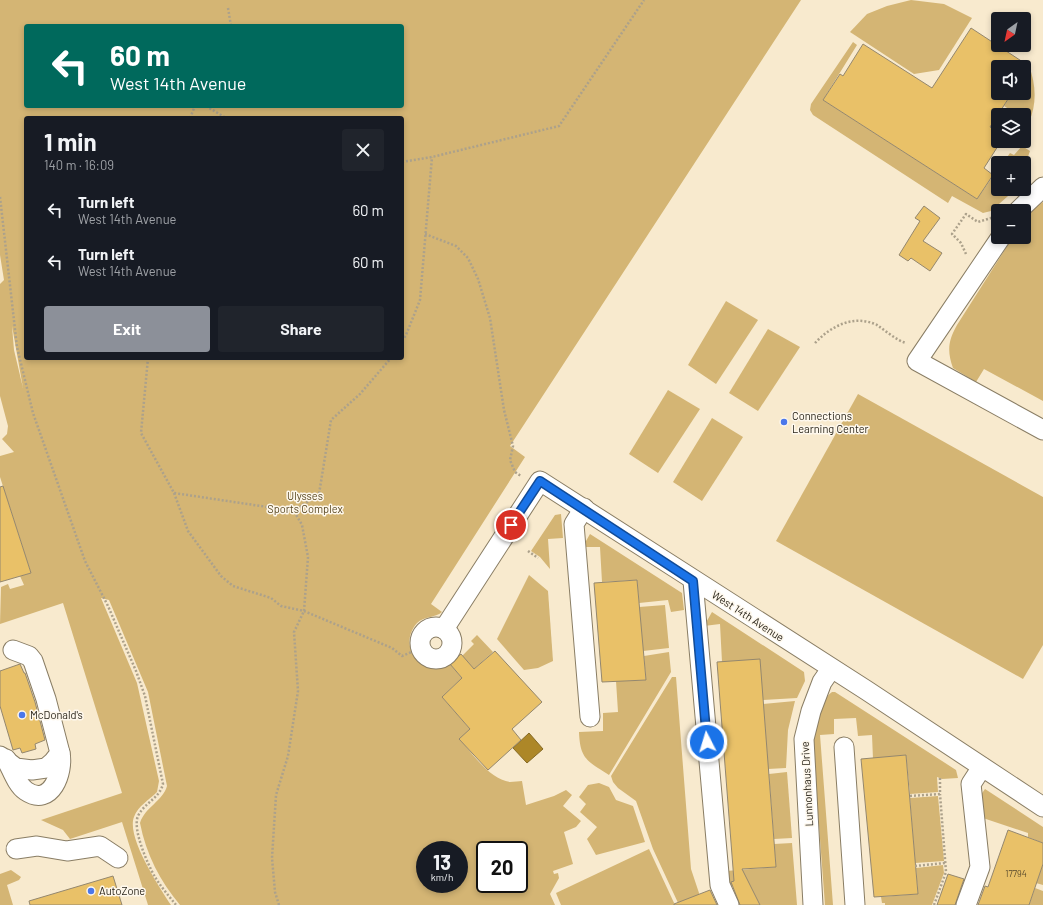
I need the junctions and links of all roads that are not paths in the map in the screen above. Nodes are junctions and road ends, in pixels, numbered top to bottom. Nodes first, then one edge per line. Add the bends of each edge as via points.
1 (1043, 187) edge
2 (1025, 204) edge
3 (996, 244) edge
4 (1043, 430) edge
5 (584, 508) junction
6 (693, 581) junction
7 (444, 629) junction
8 (13, 650) dead end
9 (831, 669) junction
10 (590, 717) dead end
11 (844, 747) dead end
12 (60, 753) junction
13 (3, 758) edge
14 (982, 767) junction
15 (1043, 807) edge
16 (16, 849) dead end
17 (118, 858) dead end
18 (729, 905) edge
19 (813, 905) edge
20 (855, 905) edge
21 (966, 905) edge

1 - 2 street
3 - 4 street via 917,361
5 - 6 street, West 14th Avenue
5 - 7 street, West 14th Avenue via 540,481
5 - 10 street via 574,524
6 - 9 street, West 14th Avenue
6 - 18 street via 720,885
7 - 7 street via 428,628 421,637 420,648 432,659 438,659 450,651 452,641
8 - 12 street via 29,656 32,661 46,699
9 - 14 street, West 14th Avenue
9 - 19 street, Lunnonhaus Drive via 822,682 804,740
11 - 20 street
12 - 13 street via 46,768 32,770 16,768
12 - 13 street via 62,763 58,778 47,792 38,796 20,786
14 - 15 street, West 14th Avenue
14 - 21 street via 971,784 980,867
16 - 17 street via 37,846 67,851 100,846

